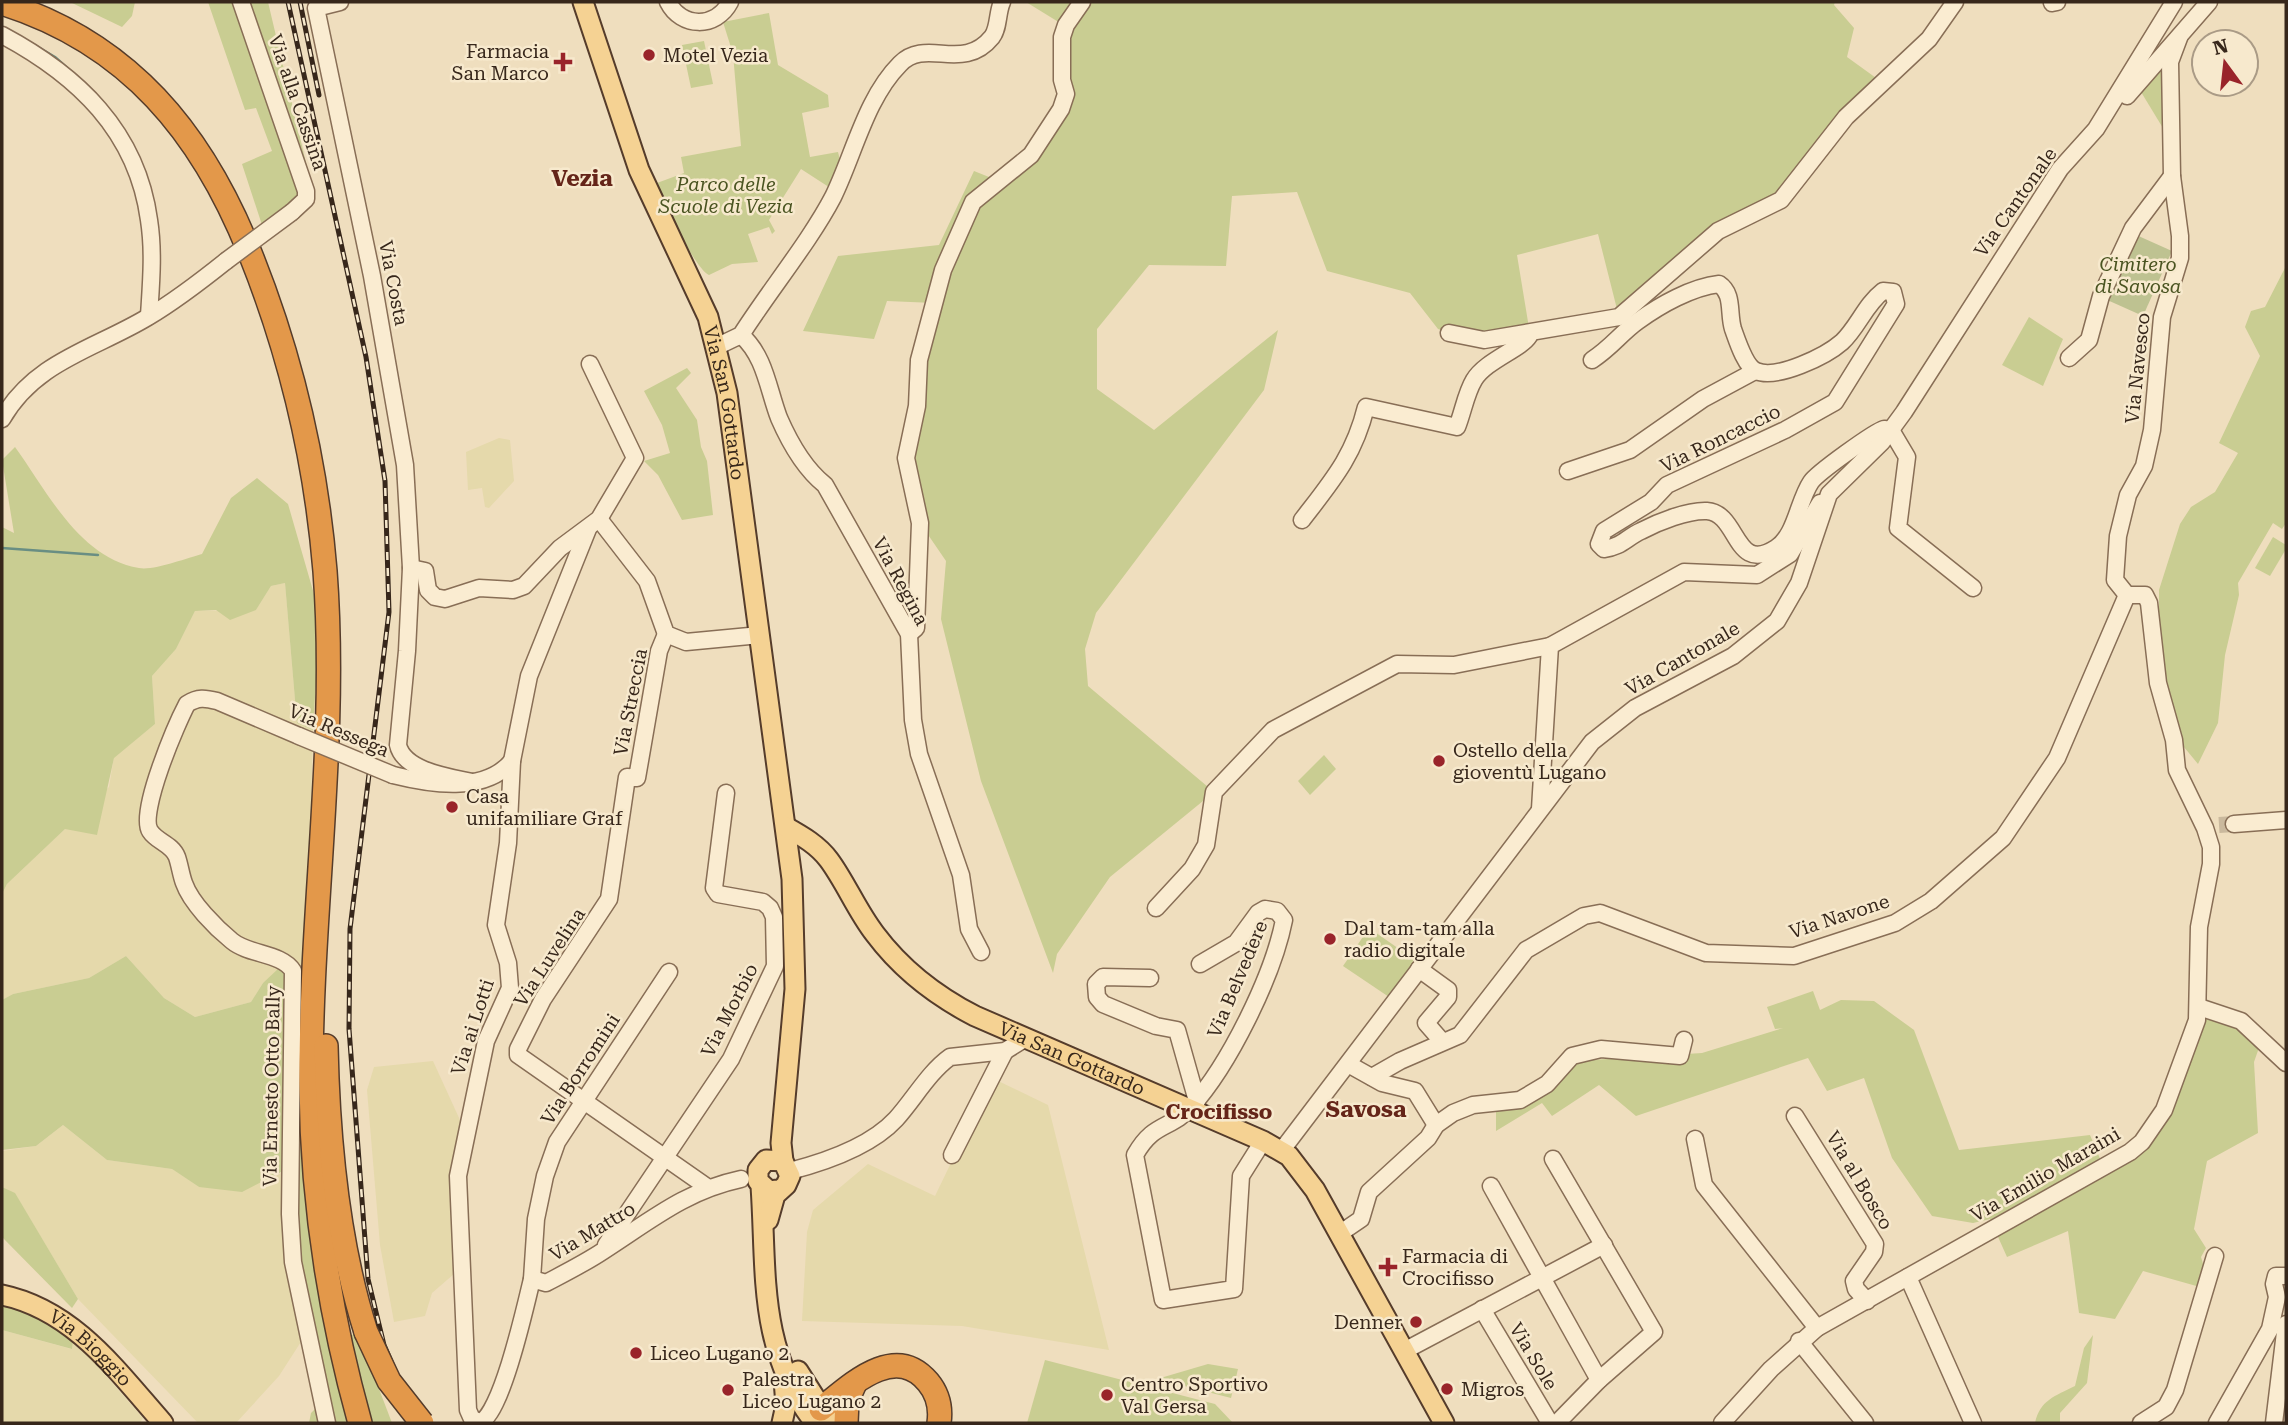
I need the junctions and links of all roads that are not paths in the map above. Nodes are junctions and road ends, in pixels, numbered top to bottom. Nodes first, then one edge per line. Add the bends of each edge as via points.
1 (34, 2) edge
2 (241, 2) edge
3 (340, 2) edge
4 (583, 2) edge
5 (668, 2) edge
6 (730, 2) edge
7 (1002, 2) edge
8 (1082, 2) edge
9 (1955, 2) edge
10 (2057, 2) edge
11 (2174, 2) edge
12 (2209, 2) edge
13 (2, 3) edge
14 (2052, 3) edge
15 (2, 35) edge
16 (2179, 38) junction
17 (2096, 129) junction
18 (2172, 177) junction
19 (149, 316) junction
20 (1449, 333) dead end
21 (1530, 334) junction
22 (741, 335) junction
23 (718, 346) junction
24 (2069, 358) dead end
25 (1592, 360) dead end
26 (590, 363) dead end
27 (1755, 371) junction
28 (2, 419) edge
29 (1891, 430) junction
30 (1568, 471) dead end
31 (1829, 494) junction
32 (1302, 520) dead end
33 (593, 524) junction
34 (411, 568) junction
35 (1973, 588) dead end
36 (2127, 595) junction
37 (666, 634) junction
38 (909, 634) junction
39 (760, 635) junction
40 (1550, 646) junction
41 (193, 700) joint
42 (512, 761) junction
43 (632, 777) joint
44 (472, 782) junction
45 (726, 793) dead end
46 (1539, 810) junction
47 (2286, 820) edge
48 (786, 827) junction
49 (2211, 847) junction
50 (829, 859) junction
51 (792, 879) junction
52 (1156, 908) dead end
53 (981, 952) dead end
54 (1200, 964) dead end
55 (1419, 970) junction
56 (669, 972) dead end
57 (1150, 978) dead end
58 (2199, 1007) junction
59 (1026, 1038) junction
60 (1440, 1039) dead end
61 (1684, 1040) dead end
62 (1005, 1051) junction
63 (2286, 1063) edge
64 (1348, 1064) junction
65 (1372, 1077) junction
66 (582, 1101) junction
67 (1193, 1105) junction
68 (1795, 1116) dead end
69 (1436, 1125) junction
70 (1695, 1139) dead end
71 (1264, 1141) junction
72 (1282, 1150) junction
73 (952, 1155) dead end
74 (663, 1156) junction
75 (1553, 1159) dead end
76 (767, 1175) junction
77 (707, 1186) junction
78 (1492, 1186) dead end
79 (1339, 1234) junction
80 (1604, 1245) junction
81 (601, 1253) junction
82 (2215, 1256) dead end
83 (2286, 1276) edge
84 (1908, 1277) junction
85 (532, 1279) junction
86 (1543, 1279) junction
87 (765, 1282) junction
88 (2, 1295) edge
89 (1867, 1301) junction
90 (1482, 1309) junction
91 (2286, 1324) edge
92 (1817, 1328) junction
93 (1799, 1341) junction
94 (1404, 1352) junction
95 (779, 1359) junction
96 (1599, 1380) junction
97 (855, 1382) junction
98 (814, 1418) edge
99 (476, 1422) edge
100 (163, 1423) edge
101 (327, 1423) edge
102 (360, 1423) edge
103 (422, 1423) edge
104 (785, 1423) edge
105 (846, 1423) edge
106 (939, 1423) edge
107 (1444, 1423) edge
108 (1550, 1423) edge
109 (1557, 1423) edge
110 (1722, 1423) edge
111 (1865, 1423) edge
112 (1973, 1423) edge
113 (2141, 1423) edge
114 (2217, 1423) edge
115 (2274, 1423) edge

1 - 103 highway, bridge via 93,31 129,57 159,83 201,132 261,245 312,401 333,512 341,627 339,769 326,1001 328,1094 344,1236 366,1332 389,1381
2 - 19 street, Via alla Cassina, bridge via 306,199
3 - 34 street, Via Costa via 316,8 396,402
4 - 23 main road, Via San Gottardo via 639,170
5 - 6 street via 681,18 695,22 716,17
7 - 22 street via 996,31 974,52 914,54 885,80 831,200
8 - 38 street via 1062,37 1066,94 1060,109 1031,155 973,202 940,281 919,360 917,406 906,458 920,523 916,628
9 - 21 street via 1929,39 1846,117 1781,200 1718,231 1619,317
10 - 14 street
11 - 17 street, Via Cantonale
12 - 16 street
13 - 102 highway via 65,29 106,54 142,82 189,136 242,233 299,402 321,525 328,628 312,1034 315,1181 334,1315
15 - 19 street via 63,71 100,109 119,138 139,181 149,219
16 - 17 street via 2134,85 2107,130
16 - 18 street, Via Navesco via 2170,62
17 - 29 street, Via Cantonale via 2060,169
18 - 24 street via 2133,228 2101,296 2089,340
18 - 36 street, Via Navesco via 2180,258 2159,337 2152,430 2144,466 2129,495 2118,536 2115,580
19 - 28 street via 53,365 25,386
20 - 21 street via 1484,340
21 - 32 street via 1474,379 1457,427 1366,407 1347,461
22 - 23 street
22 - 38 street, Via Regina via 760,359 784,428 825,485
23 - 39 main road, Via San Gottardo
25 - 27 street via 1613,347 1637,321 1694,290 1719,284 1729,299 1738,344
26 - 33 street via 635,458
27 - 29 street, Via Roncaccio via 1779,371 1810,362 1844,340 1879,295 1889,291 1896,296 1896,304 1835,401 1667,485 1650,502 1604,531 1599,544 1604,549 1618,548 1640,531 1709,511 1725,519 1745,550 1764,554 1779,546 1814,479 1876,432
27 - 30 street, Via Roncaccio via 1703,399 1630,450
29 - 31 street, Via Cantonale
29 - 35 street via 1908,457 1898,528
31 - 40 street via 1814,509 1790,554 1757,575 1684,572
31 - 46 street, Via Cantonale via 1799,583 1777,621 1733,656 1616,721 1592,742
33 - 34 street via 517,589 479,588 439,598 428,590 425,571
33 - 37 street, Via Streccia via 647,581
33 - 42 street, Via ai Lotti via 529,676
34 - 44 street, Via Ressega via 399,750 410,763
36 - 49 street via 2145,595 2149,603 2158,683 2180,780
36 - 65 street, Via Navone via 2057,758 2003,838 1931,901 1895,923 1794,956 1706,953 1600,913 1584,916 1526,950 1460,1035
37 - 39 street, Via Streccia via 686,642
37 - 43 street, Via Streccia
38 - 53 street, Via Regina via 919,754 961,875 969,929
39 - 48 main road, Via San Gottardo
40 - 46 street
40 - 52 street via 1454,666 1397,664 1273,730 1214,792 1206,845 1192,869
41 - 44 street, Via Ressega, bridge via 217,701 393,775 425,782
41 - 101 street, Via Ernesto Otto Bally via 169,741 148,824 176,855 190,895 232,941 246,951 283,962 293,971 293,1262
42 - 44 street, Via Ressega via 494,776
42 - 99 street, Via ai Lotti via 508,842 496,925 510,988 486,1041 458,1176 468,1410
43 - 66 street, Via Luvelina via 609,899 542,999 518,1049 518,1055
45 - 74 street, Via Morbio via 714,888 718,894 763,902 770,908 775,966 731,1059
46 - 55 street, Via Cantonale
47 - 49 street, Via Emilio Maraini via 2222,825
48 - 50 main road, Via San Gottardo
48 - 51 main road, Via San Gottardo
49 - 58 street, Via Emilio Maraini via 2199,927
50 - 51 main road via 806,859
50 - 59 main road, Via San Gottardo via 874,933 914,976 963,1009
51 - 76 main road, Via San Gottardo via 795,989 789,1067 781,1143
54 - 67 street, Via Belvedere via 1236,943 1265,909 1277,911 1284,920 1264,980 1223,1067
55 - 60 street via 1448,989 1448,997 1426,1023
55 - 64 street, Via Cantonale
56 - 66 street, Via Borromini
57 - 67 street via 1103,977 1096,984 1097,997 1102,1004 1177,1030
58 - 63 street via 2241,1021
58 - 84 street, Via Emilio Maraini via 2164,1110 2142,1142 2104,1169
59 - 62 street
59 - 67 main road, Via San Gottardo
61 - 69 street via 1680,1056 1601,1049 1573,1056 1547,1084 1520,1100 1473,1105
62 - 73 street
62 - 76 street, Via Mattro via 950,1057 880,1131 843,1152
64 - 65 street
64 - 72 street, Via Cantonale
65 - 69 street via 1415,1091
66 - 74 street, Via Luvelina
66 - 85 street, Via Borromini via 557,1142 545,1176 536,1219
67 - 71 main road, Via San Gottardo
67 - 71 street via 1152,1132 1135,1155 1163,1300 1234,1289 1241,1177
68 - 89 street, Via al Bosco via 1875,1244 1854,1281
69 - 79 street via 1428,1138 1369,1192 1361,1219
70 - 92 street via 1704,1185
71 - 72 main road, Via San Gottardo
72 - 79 main road, Via San Gottardo via 1310,1183
74 - 77 street, Via Luvelina
74 - 81 street, Via Morbio
75 - 80 street
76 - 77 street, Via Mattro
76 - 87 main road, Via San Gottardo via 771,1207 763,1242
77 - 81 street, Via Mattro
78 - 86 street
79 - 94 main road, Via San Gottardo
80 - 86 street, Via Sole
80 - 96 street via 1654,1332
81 - 85 street, Via Mattro via 546,1283
82 - 113 street via 2175,1390 2166,1407
83 - 114 street via 2276,1276 2270,1329
84 - 89 street, Via Emilio Maraini
84 - 112 street
85 - 99 street, Via Mattro via 513,1357 490,1416
86 - 90 street, Via Sole
86 - 96 street
87 - 95 main road, Via San Gottardo
87 - 98 main road, Via San Gottardo
88 - 100 main road, Via Bioggio via 40,1307 76,1330
89 - 92 street, Via Emilio Maraini
90 - 94 street, Via Sole
90 - 108 street, Via Sole
91 - 115 street
92 - 93 street, Via Emilio Maraini
93 - 110 street, Via Emilio Maraini
93 - 111 street
94 - 107 main road, Via San Gottardo
95 - 98 main road, Via San Gottardo
95 - 104 main road via 786,1394
96 - 109 street
97 - 98 highway
97 - 105 highway via 847,1401
97 - 106 highway via 888,1366 915,1372 934,1390
98 - 104 main road

